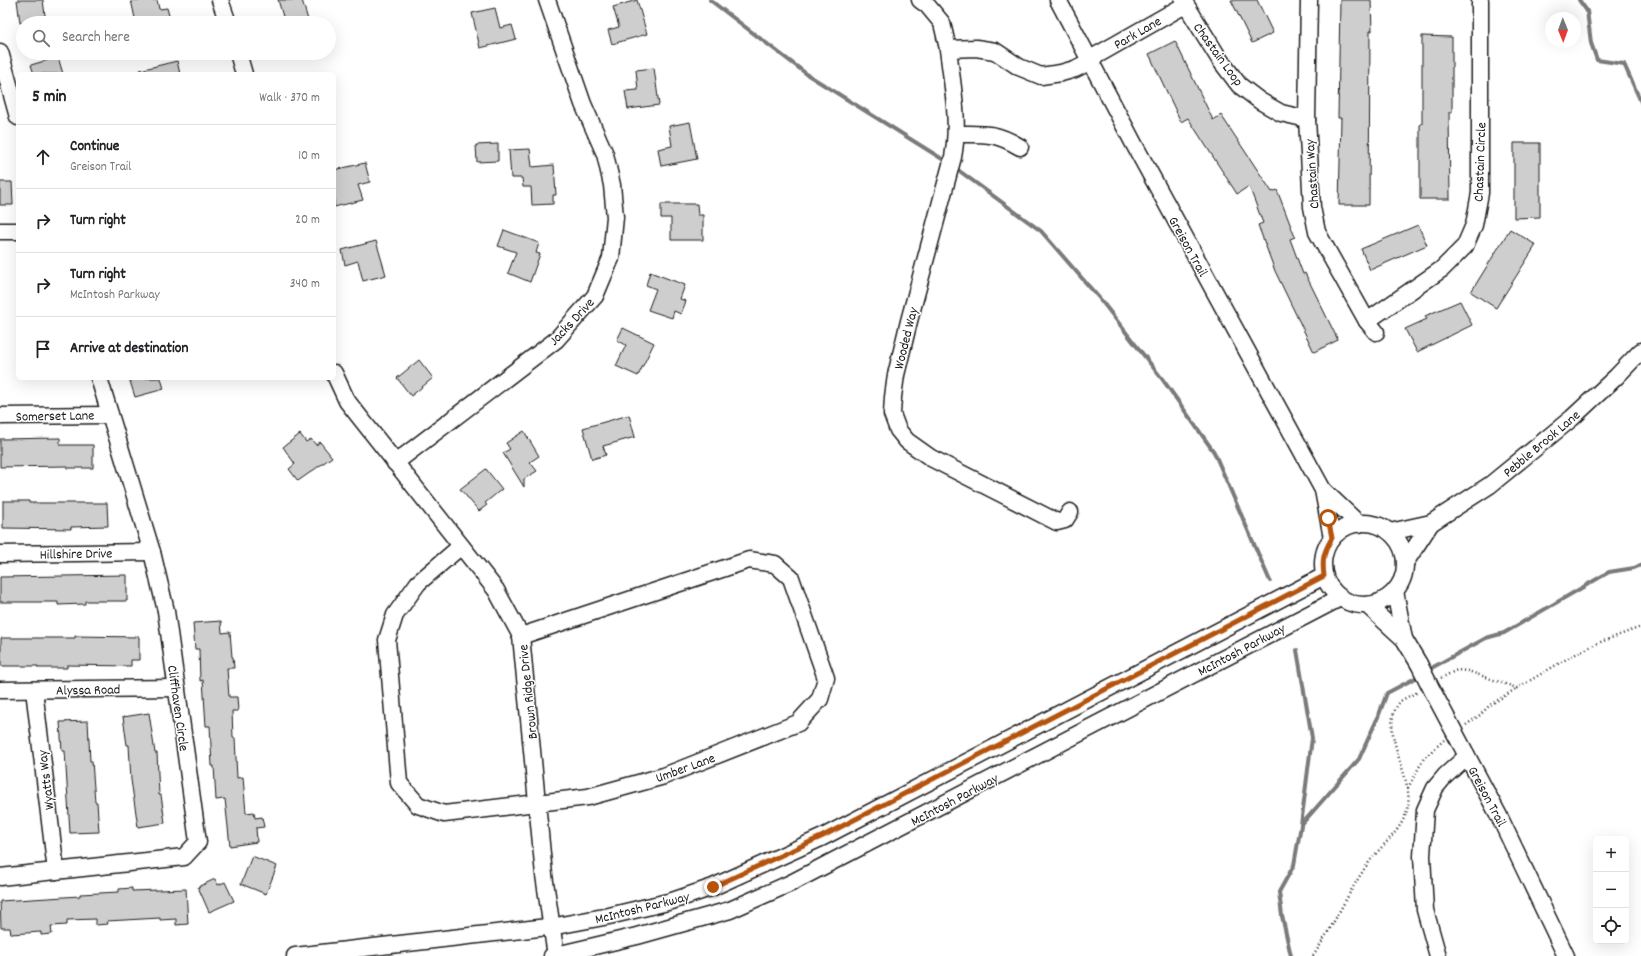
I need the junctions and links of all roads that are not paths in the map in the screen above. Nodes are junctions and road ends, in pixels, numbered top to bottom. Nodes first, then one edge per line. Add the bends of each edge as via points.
1 (220, 0) edge
2 (547, 0) edge
3 (920, 0) edge
4 (1058, 0) edge
5 (1309, 0) edge
6 (1480, 0) edge
7 (1184, 2) edge
8 (226, 16) edge
9 (948, 49) junction
10 (0, 52) edge
11 (1090, 59) junction
12 (240, 60) edge
13 (243, 72) edge
14 (5, 93) edge
15 (16, 113) edge
16 (1307, 119) junction
17 (957, 134) junction
18 (1020, 147) dead end
19 (0, 231) edge
20 (16, 231) edge
21 (1372, 327) joint
22 (1641, 351) edge
23 (336, 377) edge
24 (100, 380) edge
25 (110, 415) junction
26 (0, 416) edge
27 (395, 462) junction
28 (1322, 490) junction
29 (1070, 512) dead end
30 (1359, 524) junction
31 (1432, 524) junction
32 (1390, 532) junction
33 (1332, 538) junction
34 (461, 546) junction
35 (152, 552) junction
36 (0, 554) edge
37 (1405, 563) junction
38 (1324, 576) junction
39 (1395, 591) junction
40 (1340, 598) junction
41 (1367, 605) junction
42 (521, 636) junction
43 (1404, 640) junction
44 (177, 688) junction
45 (0, 690) edge
46 (34, 690) junction
47 (1466, 756) junction
48 (538, 804) junction
49 (56, 871) junction
50 (0, 877) edge
51 (552, 927) junction
52 (295, 956) edge
53 (555, 956) edge
54 (1438, 956) edge
55 (1566, 956) edge

1 - 8 street
2 - 27 street, Jacks Drive via 583,104 605,154 612,185 615,217 611,258 595,296 556,340
3 - 9 street, Wooded Way via 928,5 942,23
4 - 11 street, Greison Trail
5 - 16 street, Chastain Way
6 - 21 street, Chastain Circle via 1480,193 1474,225 1465,246
7 - 11 street, Park Lane
7 - 16 street, Chastain Loop via 1220,60 1239,85 1281,113
9 - 11 street via 976,48 995,51 1019,67 1041,76 1061,74 1084,65
9 - 17 street, Wooded Way
10 - 14 street
11 - 28 street, Greison Trail
12 - 13 street
14 - 15 street
16 - 21 street, Chastain Way via 1312,207 1317,232
17 - 18 street via 992,134
17 - 29 street, Wooded Way via 896,375 892,414 898,430 931,458 1058,522 1065,520
19 - 20 street
22 - 31 street, Pebble Brook Lane via 1572,418 1530,454
23 - 27 street, Brown Ridge Drive via 347,401
24 - 25 street, Cliffhaven Circle
25 - 26 street, Somerset Lane
25 - 35 street, Cliffhaven Circle
27 - 34 street, Brown Ridge Drive
28 - 30 street, Greison Trail
28 - 33 street, Greison Trail
30 - 32 street via 1370,524
30 - 33 street via 1339,531
31 - 32 street, Pebble Brook Lane
31 - 37 street, Pebble Brook Lane
32 - 37 street via 1403,551
33 - 38 street via 1325,550 1322,563
34 - 42 street, Brown Ridge Drive via 496,590
34 - 48 street, Umber Lane via 418,583 395,615 387,640 399,783 418,805 444,814
35 - 36 street, Hillshire Drive
35 - 44 street, Cliffhaven Circle via 166,611
37 - 39 street via 1401,583
38 - 40 street via 1330,588
38 - 51 street, McIntosh Parkway via 823,836 720,884 672,901
39 - 41 street via 1378,603
39 - 43 street, Greison Trail
40 - 41 street via 1358,605
40 - 53 street, McIntosh Parkway via 791,883 730,910
41 - 43 street, Greison Trail
42 - 48 street, Brown Ridge Drive
42 - 48 street, Umber Lane via 749,560 775,564 791,578 826,678 820,699 798,723 664,776 588,797
43 - 47 street, Greison Trail, bridge
44 - 46 street, Alyssa Road
44 - 49 street, Cliffhaven Circle via 198,842 184,857
45 - 46 street, Alyssa Road
46 - 49 street, Wyatts Way
47 - 54 street via 1435,788 1425,810 1422,856 1425,910
47 - 55 street, Greison Trail via 1499,816
48 - 51 street, Brown Ridge Drive via 544,875
49 - 50 street, Cliffhaven Circle
51 - 52 street, McIntosh Parkway
51 - 53 street, Brown Ridge Drive

